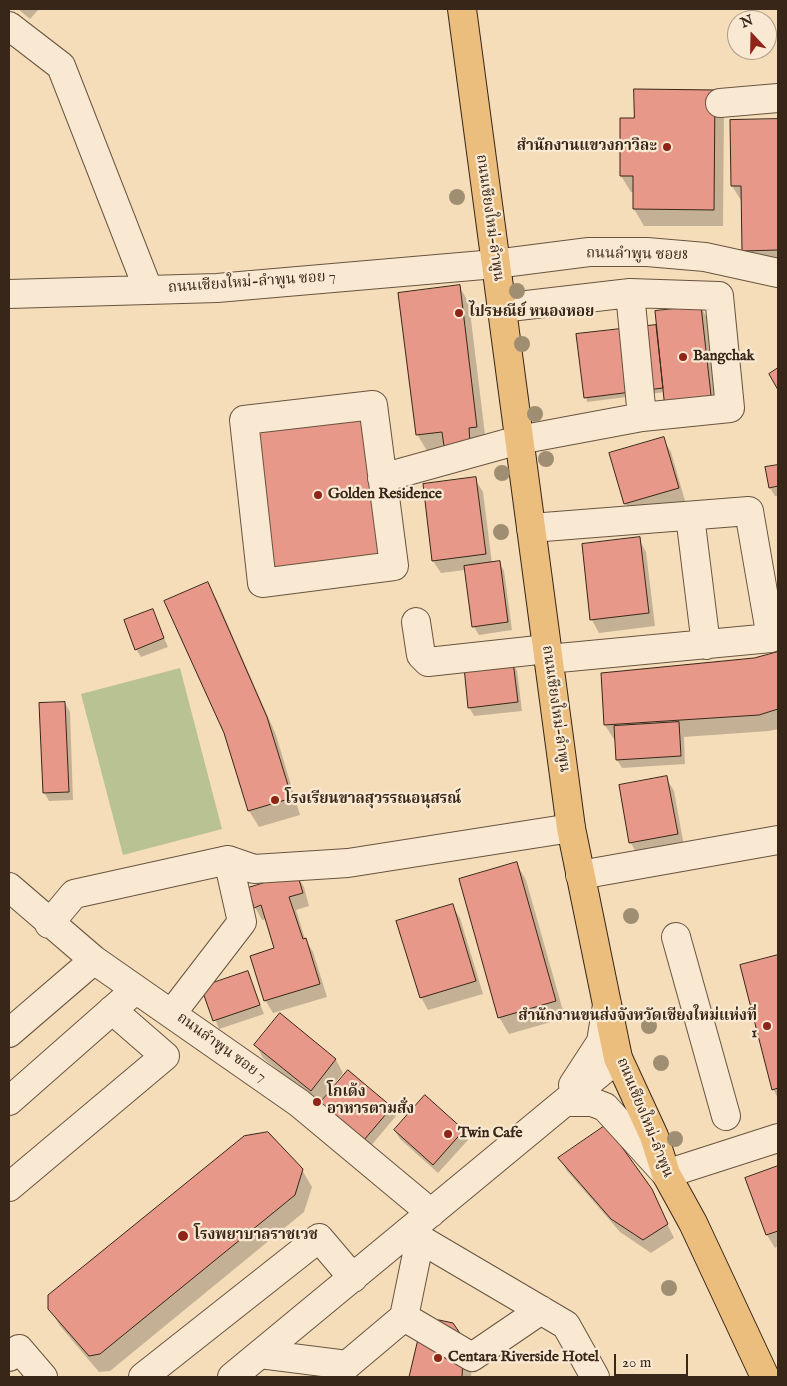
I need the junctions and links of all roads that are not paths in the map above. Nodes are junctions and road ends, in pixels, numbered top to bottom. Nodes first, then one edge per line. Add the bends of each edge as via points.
1 (462, 9) edge
2 (9, 26) edge
3 (778, 98) edge
4 (720, 102) dead end
5 (495, 264) junction
6 (778, 273) edge
7 (148, 289) junction
8 (630, 293) junction
9 (9, 294) edge
10 (501, 308) junction
11 (642, 417) junction
12 (519, 440) junction
13 (382, 478) junction
14 (690, 516) junction
15 (531, 528) junction
16 (416, 622) dead end
17 (706, 645) junction
18 (548, 654) junction
19 (571, 828) junction
20 (778, 840) edge
21 (228, 860) junction
22 (580, 875) junction
23 (13, 900) edge
24 (50, 924) junction
25 (676, 937) dead end
26 (94, 960) junction
27 (137, 989) junction
28 (607, 1005) junction
29 (112, 1010) junction
30 (172, 1013) junction
31 (9, 1033) edge
32 (618, 1058) junction
33 (9, 1100) edge
34 (560, 1106) junction
35 (726, 1116) dead end
36 (778, 1138) edge
37 (666, 1174) junction
38 (9, 1187) edge
39 (431, 1213) junction
40 (414, 1236) junction
41 (353, 1278) junction
42 (541, 1310) junction
43 (404, 1317) junction
44 (260, 1354) junction
45 (9, 1357) edge
46 (43, 1377) edge
47 (144, 1377) edge
48 (232, 1377) edge
49 (595, 1377) edge
50 (764, 1377) edge

1 - 5 main road, ถนนเชียงใหม่-ลำพูน
2 - 7 street via 61,66
3 - 4 street
5 - 6 street, ถนนลำพูน ซอย8 via 589,252 647,252 705,257
5 - 7 street, ถนนเชียงใหม่-ลำพูน ซอย 7 via 217,288
5 - 10 main road, ถนนเชียงใหม่-ลำพูน
7 - 9 street, ถนนเชียงใหม่-ลำพูน ซอย 7
8 - 10 street
8 - 11 street
8 - 11 street via 719,296 730,398 730,408
10 - 12 main road, ถนนเชียงใหม่-ลำพูน
11 - 12 street
12 - 13 street
12 - 15 main road, ถนนเชียงใหม่-ลำพูน
13 - 13 street via 394,566 262,583 244,420 373,406
14 - 15 street
14 - 17 street
14 - 17 street via 749,511 771,638
15 - 18 main road, ถนนเชียงใหม่-ลำพูน
16 - 18 street via 421,655 428,662
17 - 18 street
18 - 19 main road, ถนนเชียงใหม่-ลำพูน
19 - 21 street via 348,862 254,869
19 - 22 main road, ถนนเชียงใหม่-ลำพูน
20 - 22 street
21 - 24 street via 74,894
21 - 30 street via 242,922
22 - 28 main road, ถนนเชียงใหม่-ลำพูน
23 - 24 street, ถนนลำพูน ซอย 7
24 - 26 street, ถนนลำพูน ซอย 7
25 - 35 street
26 - 27 street, ถนนลำพูน ซอย 7
26 - 31 street
27 - 29 street
27 - 30 street, ถนนลำพูน ซอย 7
28 - 32 main road, ถนนเชียงใหม่-ลำพูน
28 - 34 street via 600,1042
29 - 33 street
29 - 38 street via 165,1056
30 - 39 street, ถนนลำพูน ซอย 7 via 299,1104
32 - 34 street
32 - 37 main road, ถนนเชียงใหม่-ลำพูน via 654,1136
34 - 37 street via 592,1102 605,1107
34 - 39 street
36 - 37 street
37 - 50 main road, ถนนเชียงใหม่-ลำพูน via 693,1223
39 - 40 street
40 - 41 street
40 - 42 street
40 - 43 street
41 - 44 street
41 - 47 street via 319,1238
42 - 43 street via 472,1357
42 - 49 street via 566,1325
43 - 44 street via 347,1365
44 - 48 street
45 - 46 street via 19,1349

